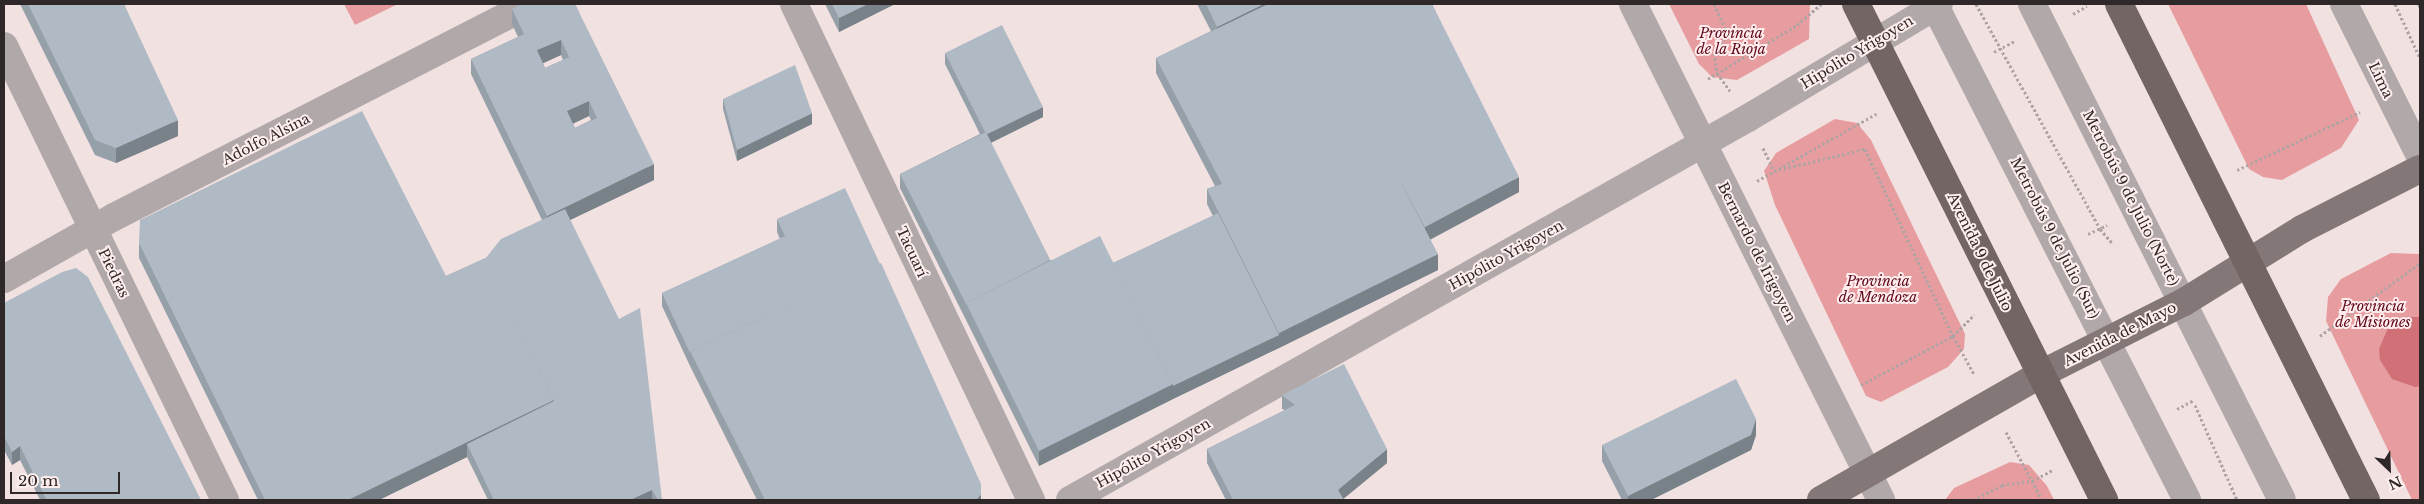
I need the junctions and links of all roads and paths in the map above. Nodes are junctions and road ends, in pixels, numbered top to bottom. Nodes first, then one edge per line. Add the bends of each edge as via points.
1 (530, 4) edge
2 (794, 4) edge
3 (1633, 4) edge
4 (1714, 4) edge
5 (1822, 4) edge
6 (1856, 4) edge
7 (1936, 4) edge
8 (1976, 4) edge
9 (2032, 4) edge
10 (2118, 4) edge
11 (2344, 4) edge
12 (2395, 4) edge
13 (489, 13) edge
14 (1875, 41) junction
15 (4, 46) edge
16 (2420, 58) edge
17 (1717, 73) junction
18 (1679, 95) junction
19 (2390, 97) junction
20 (1748, 118) junction
21 (1703, 143) junction
22 (2420, 156) edge
23 (2420, 170) edge
24 (2205, 179) junction
25 (2138, 209) junction
26 (92, 229) junction
27 (2100, 229) junction
28 (2060, 248) junction
29 (2120, 251) dead end
30 (2248, 262) junction
31 (4, 279) edge
32 (1999, 290) junction
33 (2184, 302) junction
34 (1953, 336) junction
35 (2107, 340) junction
36 (2041, 374) junction
37 (2190, 392) dead end
38 (1832, 401) junction
39 (1990, 402) junction
40 (1868, 474) junction
41 (225, 500) edge
42 (1031, 500) edge
43 (1070, 500) edge
44 (1821, 500) edge
45 (1881, 500) edge
46 (2042, 500) edge
47 (2104, 500) edge
48 (2187, 500) edge
49 (2237, 500) edge
50 (2282, 500) edge
51 (2366, 500) edge

1 - 13 street, Adolfo Alsina
2 - 42 street, Tacuarí
3 - 18 street, Bernardo de Irigoyen
4 - 17 path via 1728,34 1714,53
5 - 17 path via 1797,25
6 - 14 highway, Avenida 9 de Julio
7 - 14 street, Hipólito Yrigoyen
7 - 28 street, Metrobús 9 de Julio (Sur)
8 - 27 path
9 - 25 street, Metrobús 9 de Julio (Norte)
10 - 24 highway
11 - 19 street, Lima
12 - 16 path
13 - 26 street, Adolfo Alsina
14 - 20 street, Hipólito Yrigoyen
14 - 32 highway, Avenida 9 de Julio
15 - 26 street, Piedras
17 - 18 path
17 - 20 path
18 - 21 street, Bernardo de Irigoyen
19 - 22 street, Lima
19 - 24 path via 2248,167
20 - 21 street, Hipólito Yrigoyen
20 - 34 path via 1774,171 1865,149
21 - 38 street, Bernardo de Irigoyen
21 - 43 street, Hipólito Yrigoyen
23 - 30 main road, Avenida de Mayo via 2302,229
24 - 30 highway
25 - 27 path
25 - 33 street, Metrobús 9 de Julio (Norte)
26 - 31 street, Adolfo Alsina
26 - 41 street, Piedras
27 - 28 path
27 - 29 path
28 - 35 street, Metrobús 9 de Julio (Sur)
30 - 33 main road, Avenida de Mayo
30 - 51 highway
32 - 34 path
32 - 36 highway, Avenida 9 de Julio
33 - 35 main road, Avenida de Mayo
33 - 50 street, Metrobús 9 de Julio (Norte)
34 - 38 path
34 - 39 path
35 - 36 main road, Avenida de Mayo
35 - 48 street, Metrobús 9 de Julio (Sur)
36 - 39 main road, Avenida de Mayo
36 - 47 highway, Avenida 9 de Julio
37 - 49 path
38 - 40 street, Bernardo de Irigoyen
39 - 40 main road, Avenida de Mayo
39 - 46 path
40 - 44 main road, Avenida de Mayo
40 - 45 street, Bernardo de Irigoyen

